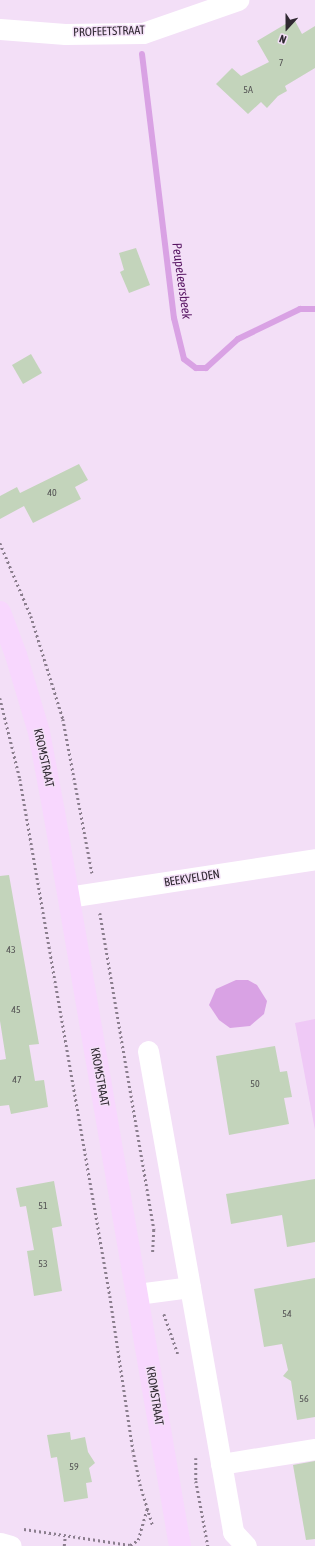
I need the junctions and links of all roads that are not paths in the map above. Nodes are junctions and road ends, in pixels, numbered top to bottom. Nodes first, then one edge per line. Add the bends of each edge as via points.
1 (238, 0) edge
2 (0, 29) edge
3 (0, 612) edge
4 (315, 860) edge
5 (68, 897) junction
6 (148, 1051) dead end
7 (190, 1286) junction
8 (137, 1294) junction
9 (315, 1448) edge
10 (221, 1464) junction
11 (17, 1537) edge
12 (0, 1543) edge
13 (180, 1546) edge
14 (246, 1546) edge

1 - 2 street, PROFEETSTRAAT via 143,33 65,34
3 - 5 main road, KROMSTRAAT via 39,732
4 - 5 street, BEEKVELDEN
5 - 8 main road, KROMSTRAAT
6 - 7 street
7 - 8 street
7 - 10 street
8 - 13 main road, KROMSTRAAT
9 - 10 street
10 - 14 street via 233,1532
11 - 12 street

